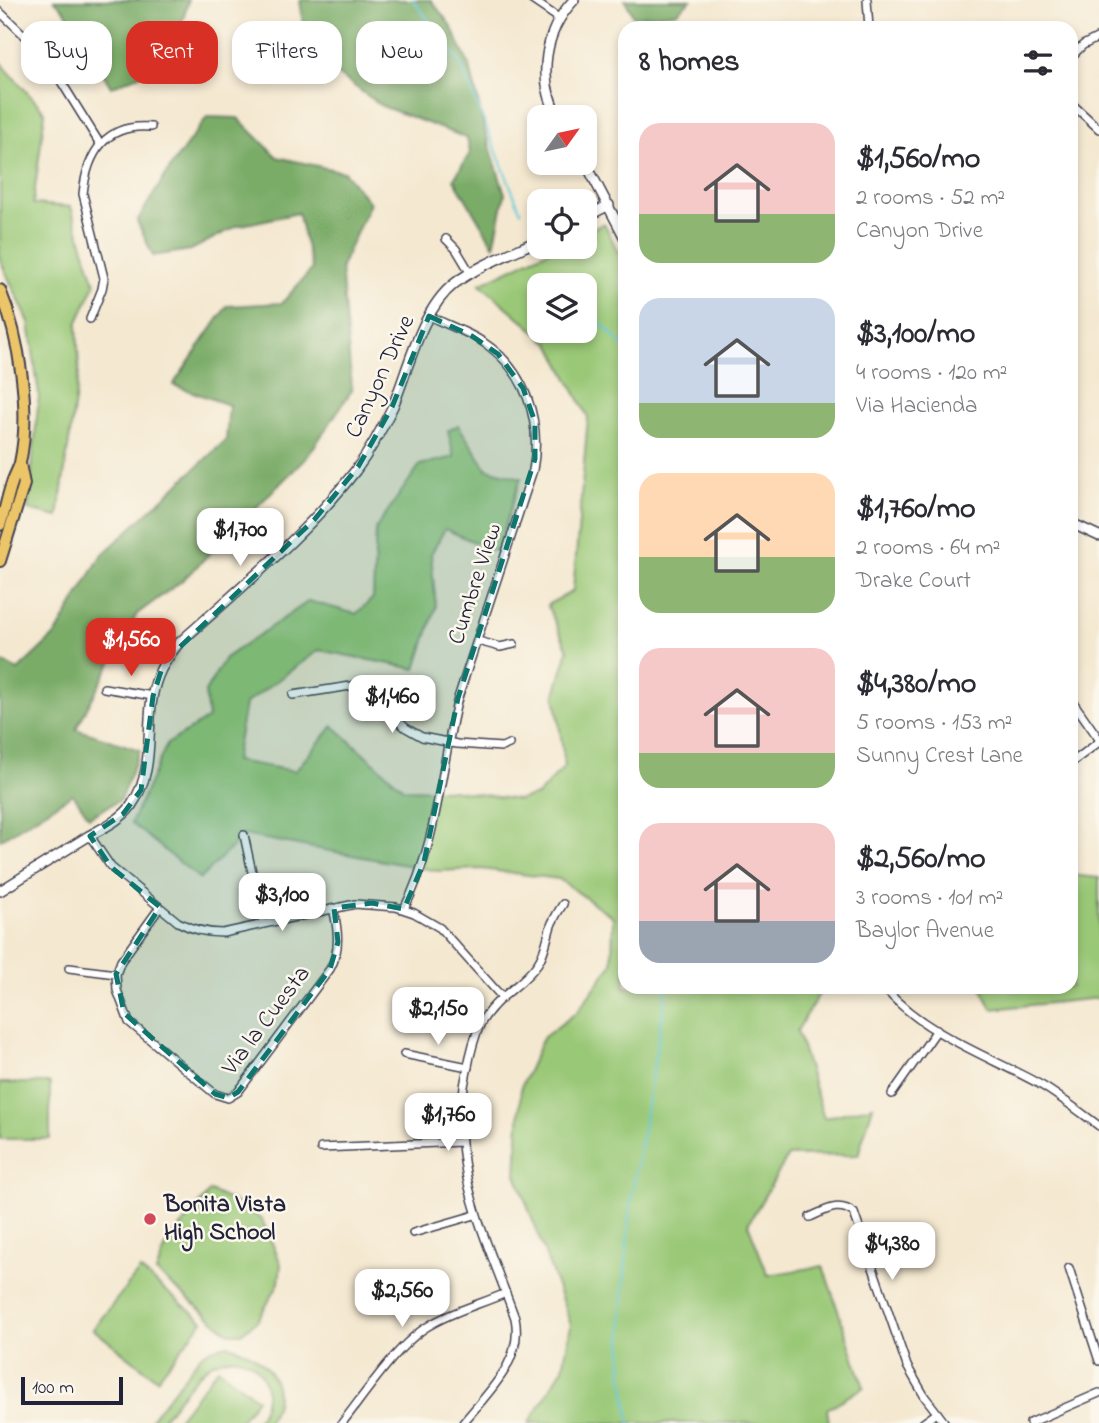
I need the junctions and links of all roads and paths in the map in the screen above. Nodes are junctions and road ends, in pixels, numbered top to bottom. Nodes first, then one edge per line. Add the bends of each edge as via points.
1 (532, 0) edge
2 (574, 0) edge
3 (867, 0) edge
4 (0, 12) edge
5 (560, 19) junction
6 (868, 21) edge
7 (1099, 37) edge
8 (1078, 50) edge
9 (553, 105) edge
10 (1078, 110) edge
11 (150, 127) dead end
12 (1099, 129) edge
13 (100, 144) junction
14 (592, 175) edge
15 (609, 205) junction
16 (597, 211) edge
17 (618, 224) edge
18 (446, 239) dead end
19 (527, 246) edge
20 (471, 274) junction
21 (0, 290) edge
22 (429, 316) junction
23 (90, 319) dead end
24 (20, 464) junction
25 (0, 525) edge
26 (1078, 526) edge
27 (1099, 536) edge
28 (0, 561) edge
29 (478, 641) junction
30 (514, 644) dead end
31 (104, 688) dead end
32 (293, 695) dead end
33 (153, 696) junction
34 (1078, 710) edge
35 (1099, 741) edge
36 (449, 743) junction
37 (509, 744) dead end
38 (1078, 758) edge
39 (244, 835) dead end
40 (90, 836) junction
41 (0, 891) edge
42 (563, 904) dead end
43 (160, 907) junction
44 (333, 908) junction
45 (404, 909) junction
46 (263, 923) junction
47 (69, 968) dead end
48 (116, 974) junction
49 (890, 994) edge
50 (501, 996) junction
51 (937, 1030) junction
52 (404, 1054) dead end
53 (468, 1067) junction
54 (892, 1094) dead end
55 (1099, 1126) edge
56 (461, 1142) junction
57 (321, 1148) dead end
58 (475, 1214) junction
59 (810, 1217) dead end
60 (413, 1233) dead end
61 (1069, 1268) dead end
62 (506, 1293) junction
63 (1099, 1361) edge
64 (1099, 1393) edge
65 (937, 1413) junction
66 (342, 1423) edge
67 (463, 1423) edge
68 (923, 1423) edge
69 (944, 1423) edge
70 (1030, 1423) edge

1 - 5 street
2 - 5 street
3 - 6 street
4 - 13 street via 44,54
5 - 9 street via 546,65
7 - 8 street
10 - 12 street
11 - 13 street via 119,130
13 - 23 street via 84,180 83,194 104,278
14 - 15 street
15 - 16 street
15 - 17 street
18 - 20 street
19 - 20 street, Canyon Drive
20 - 22 street, Canyon Drive via 445,292
21 - 24 main road via 21,378 24,427
22 - 29 street, Cumbre View via 481,341 505,362 528,397 536,428 533,470
22 - 33 street, Canyon Drive via 393,407 358,467 314,520 178,644 164,662
24 - 25 main road
24 - 28 main road via 24,484
26 - 27 street
29 - 30 street via 500,647
29 - 36 street, Cumbre View via 458,698
31 - 33 street
32 - 36 street via 357,685 406,728
33 - 40 street, Canyon Drive via 149,756 141,790 123,814
34 - 35 street
35 - 38 street
36 - 37 street
36 - 45 street, Cumbre View via 424,862
39 - 46 street
40 - 41 street, Canyon Drive
40 - 43 street via 111,867
42 - 50 street via 538,963
43 - 46 street via 178,922 208,933
43 - 48 street
44 - 45 street via 372,903
44 - 46 street
44 - 48 street, Via la Cuesta via 337,957 238,1092 228,1098 215,1094 129,1022
45 - 50 street via 450,937
47 - 48 street
49 - 51 street
50 - 53 street via 478,1028
51 - 54 street
51 - 55 street via 1042,1085
52 - 53 street
53 - 56 street
56 - 57 street
56 - 58 street
58 - 60 street
58 - 62 street
59 - 65 street via 835,1206 854,1213 907,1366
61 - 63 street
62 - 66 street via 429,1325
62 - 67 street via 516,1326 513,1356
64 - 70 street
65 - 68 street
65 - 69 street

